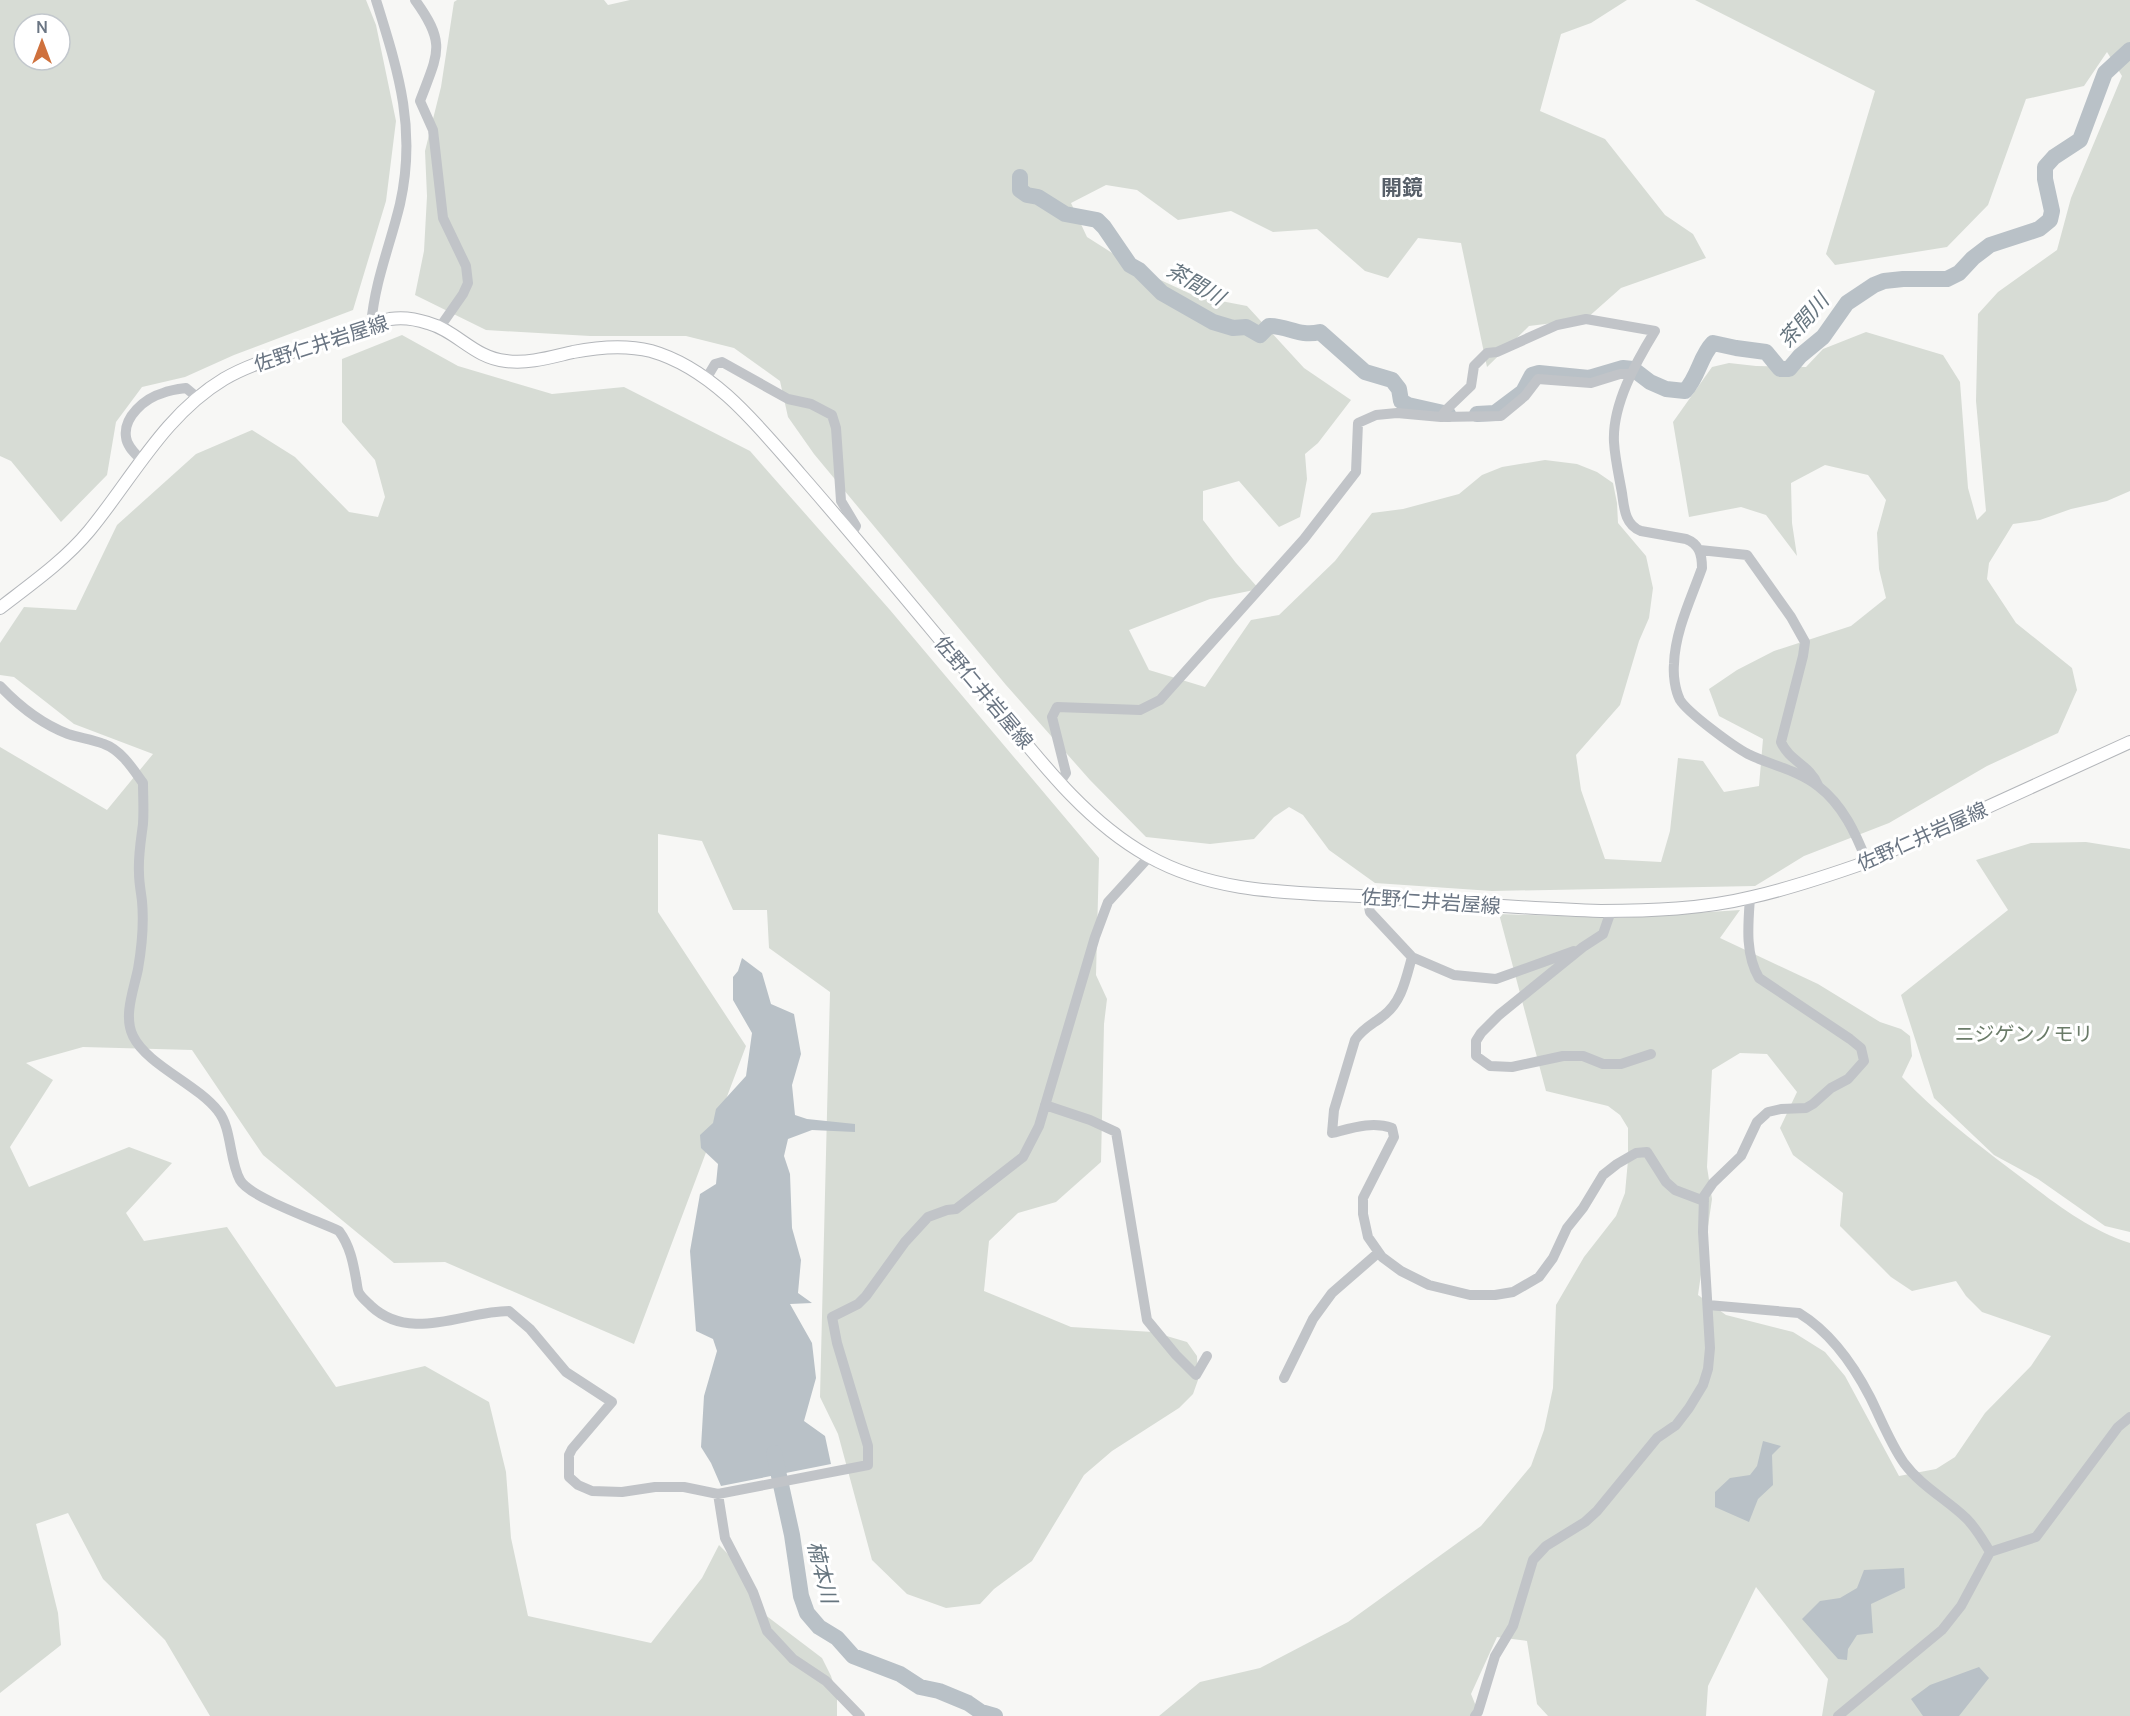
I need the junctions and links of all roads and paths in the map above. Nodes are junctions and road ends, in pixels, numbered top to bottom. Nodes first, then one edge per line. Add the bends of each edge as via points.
1 (376, 0) edge
2 (415, 0) edge
3 (371, 325) junction
4 (440, 327) junction
5 (1631, 370) junction
6 (706, 379) junction
7 (198, 398) junction
8 (1444, 413) junction
9 (142, 461) junction
10 (852, 533) junction
11 (1700, 550) junction
12 (0, 608) edge
13 (0, 686) edge
14 (2130, 742) edge
15 (1060, 782) junction
16 (1818, 786) junction
17 (1149, 857) junction
18 (1867, 862) junction
19 (1367, 897) junction
20 (1750, 898) junction
21 (1611, 911) junction
22 (1583, 947) junction
23 (1412, 957) junction
24 (1651, 1054) dead end
25 (1045, 1106) junction
26 (1704, 1201) junction
27 (1378, 1253) junction
28 (1708, 1305) junction
29 (1207, 1356) dead end
30 (1284, 1378) dead end
31 (2130, 1417) edge
32 (718, 1494) junction
33 (1990, 1552) junction
34 (860, 1716) edge
35 (1475, 1716) edge
36 (1838, 1716) edge

1 - 3 street via 402,88 406,150 399,204 379,273
2 - 4 street via 431,23 438,43 420,101 434,130 443,218 466,266 468,283
3 - 4 main road, 佐野仁井岩屋線 via 409,318
3 - 7 main road, 佐野仁井岩屋線 via 257,363 224,379
4 - 6 main road, 佐野仁井岩屋線 via 470,349 505,361 611,347 634,348 675,361
5 - 8 street via 1591,382 1538,379 1501,416
5 - 8 street via 1654,331 1586,319 1557,325 1487,353 1474,366 1470,386
5 - 11 street via 1614,442 1629,523 1641,531 1686,538
6 - 10 main road, 佐野仁井岩屋線 via 769,438
6 - 10 street via 715,364 722,362 788,399 811,404 832,415 841,501 856,526
7 - 9 main road, 佐野仁井岩屋線 via 168,425
7 - 9 street via 186,388 162,393 135,411 126,438
8 - 15 street via 1376,415 1358,423 1356,472 1304,539 1160,700 1140,710 1057,707 1052,717 1066,773
9 - 12 main road, 佐野仁井岩屋線 via 87,534
10 - 15 main road, 佐野仁井岩屋線
11 - 16 street via 1747,555 1805,642 1781,742 1785,752 1814,775
11 - 16 street via 1702,568 1679,631 1674,663 1680,699 1689,711 1746,753
13 - 32 street via 46,723 117,751 143,783 139,873 143,928 130,1026 133,1037 147,1053 219,1111 241,1183 339,1232 351,1253 359,1294 388,1318 407,1323 440,1323 509,1311 530,1329 566,1372 612,1402 569,1455 569,1477 578,1485 592,1491 684,1487
14 - 18 main road, 佐野仁井岩屋線
15 - 17 main road, 佐野仁井岩屋線 via 1094,818
16 - 18 street via 1840,808 1855,831
17 - 19 main road, 佐野仁井岩屋線 via 1190,875 1243,888
17 - 25 street via 1108,902
18 - 20 main road, 佐野仁井岩屋線
19 - 21 main road, 佐野仁井岩屋線
19 - 23 street via 1370,912
20 - 21 main road, 佐野仁井岩屋線
20 - 26 street via 1749,950 1759,978 1850,1039 1861,1048 1864,1061 1848,1079 1806,1108 1768,1112 1757,1122 1741,1156 1713,1183
21 - 22 street via 1603,934
22 - 23 street via 1496,979 1454,975
22 - 24 street via 1480,1033 1476,1056 1490,1066 1512,1067 1563,1056 1621,1064
23 - 27 street via 1393,1008 1354,1040 1334,1110 1332,1133 1364,1125 1392,1128 1394,1137 1362,1198 1368,1237
25 - 29 street via 1116,1132 1147,1320 1196,1374
25 - 32 street via 1023,1157 956,1209 928,1217 866,1296 832,1317 868,1446 868,1465
26 - 27 street via 1675,1190 1647,1152 1636,1153 1603,1176 1539,1277 1512,1292 1495,1295 1429,1285 1401,1271
26 - 28 street
27 - 30 street via 1332,1293 1313,1318
28 - 33 street via 1800,1313 1808,1318 1841,1352 1857,1376 1904,1462 1921,1482 1966,1518
28 - 35 street via 1710,1348 1703,1385 1676,1425 1657,1438 1597,1511 1546,1546 1533,1560 1512,1626 1495,1656
31 - 33 street via 2118,1427 2036,1537
32 - 34 street via 725,1538 753,1592 767,1631 793,1659 826,1681
33 - 36 street via 1961,1606 1942,1630

